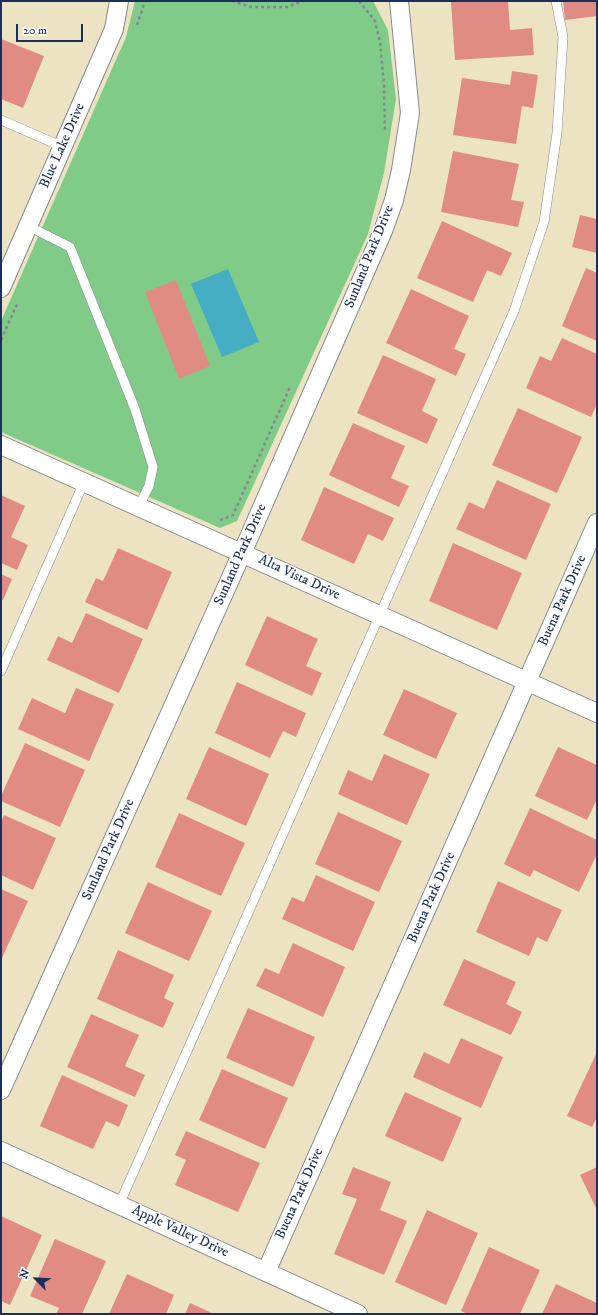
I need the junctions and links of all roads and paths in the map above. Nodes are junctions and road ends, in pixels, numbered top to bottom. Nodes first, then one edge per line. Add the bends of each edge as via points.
1 (119, 1) edge
2 (232, 1) edge
3 (302, 1) edge
4 (359, 1) edge
5 (399, 1) edge
6 (556, 1) edge
7 (1, 120) edge
8 (384, 135) dead end
9 (63, 147) junction
10 (28, 226) junction
11 (1, 288) edge
12 (292, 384) dead end
13 (1, 445) edge
14 (84, 482) junction
15 (139, 506) junction
16 (226, 518) junction
17 (219, 520) dead end
18 (597, 523) edge
19 (229, 525) dead end
20 (242, 552) junction
21 (379, 615) junction
22 (1, 671) edge
23 (527, 682) junction
24 (597, 713) edge
25 (1, 1090) edge
26 (1, 1151) edge
27 (119, 1205) junction
28 (266, 1272) junction
29 (358, 1314) edge

1 - 9 street, Blue Lake Drive via 114,29
2 - 3 path via 251,7 287,7
4 - 8 path via 375,21 380,42 384,85
5 - 20 street, Sunland Park Drive via 410,113 394,200 383,231
6 - 21 lane via 563,37 557,133 544,222 514,311
7 - 9 lane
9 - 10 street, Blue Lake Drive
10 - 11 street, Blue Lake Drive
10 - 15 lane via 70,247 135,409 153,467 149,486
12 - 16 path via 233,516
13 - 14 street, Alta Vista Drive
14 - 15 street, Alta Vista Drive
14 - 22 lane
15 - 20 street, Alta Vista Drive
16 - 17 path
16 - 19 path
18 - 23 street, Buena Park Drive
20 - 21 street, Alta Vista Drive
20 - 25 street, Sunland Park Drive
21 - 23 street, Alta Vista Drive
21 - 27 lane
23 - 24 street, Alta Vista Drive
23 - 28 street, Buena Park Drive
26 - 27 street, Apple Valley Drive
27 - 28 street, Apple Valley Drive
28 - 29 street, Apple Valley Drive

